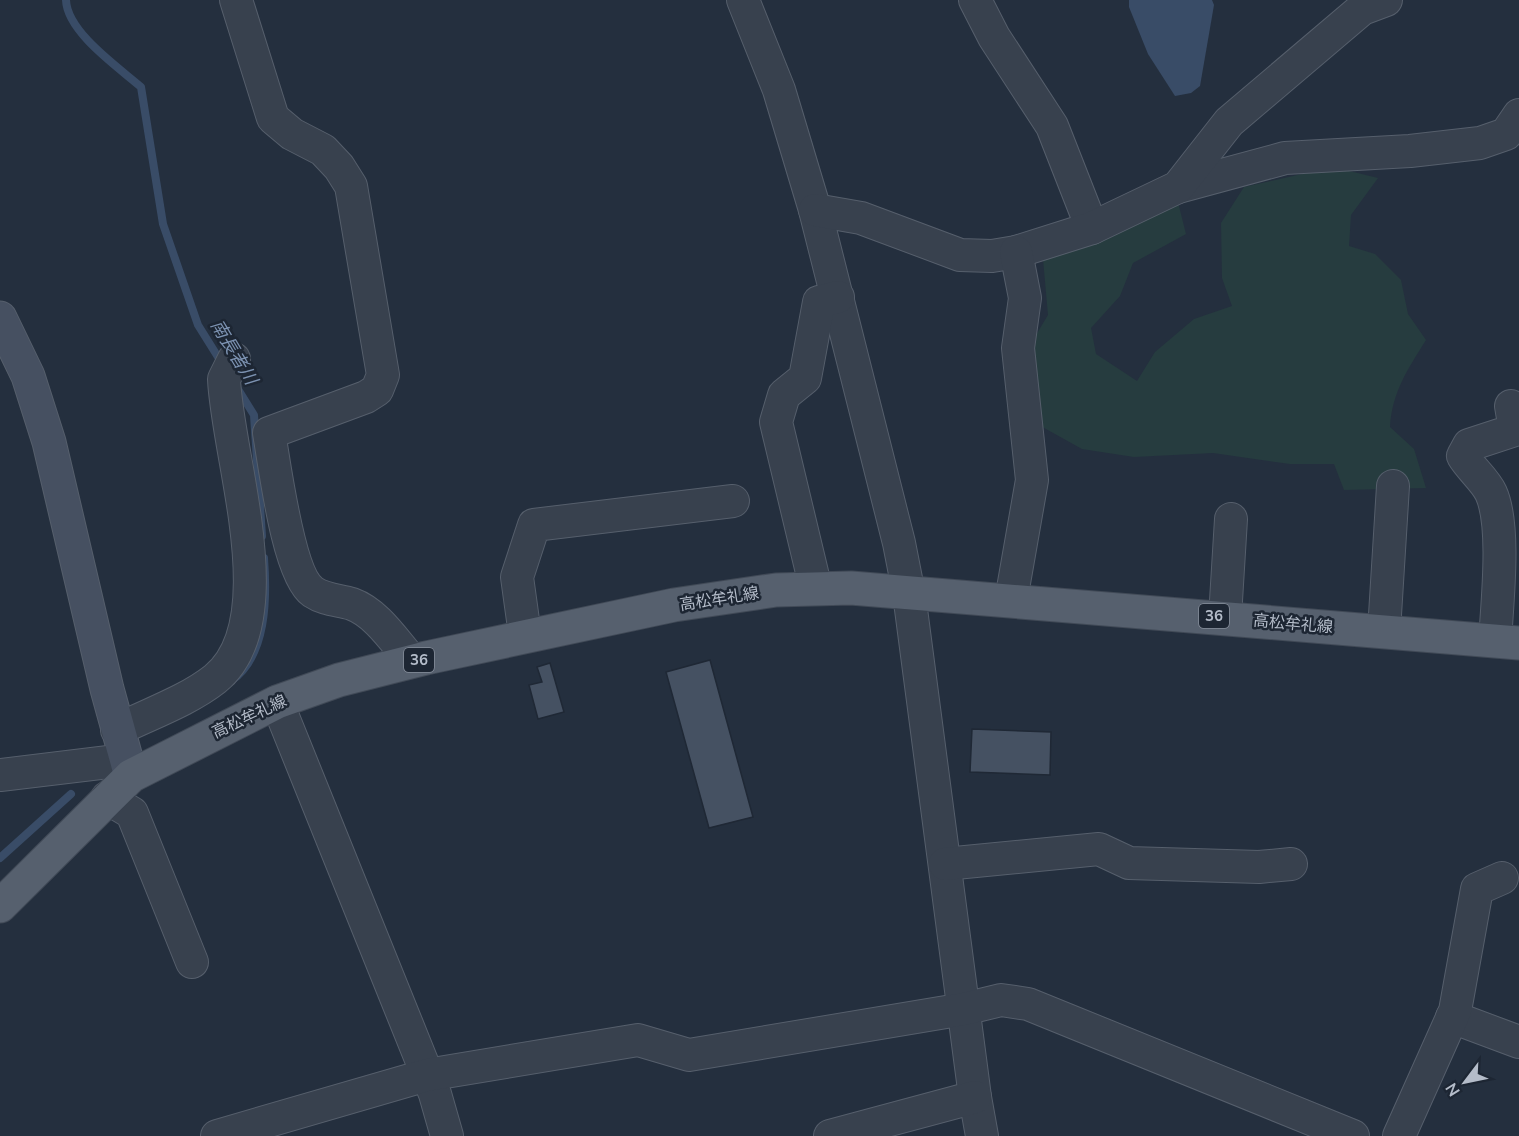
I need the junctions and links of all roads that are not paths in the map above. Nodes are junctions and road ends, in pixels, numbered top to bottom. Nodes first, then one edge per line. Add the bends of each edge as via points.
1 (236, 0) edge
2 (743, 0) edge
3 (975, 0) edge
4 (1386, 0) edge
5 (1515, 126) edge
6 (1178, 187) junction
7 (815, 210) junction
8 (1092, 228) junction
9 (1016, 252) junction
10 (838, 297) junction
11 (0, 318) edge
12 (229, 369) dead end
13 (1510, 406) dead end
14 (251, 444) junction
15 (1394, 486) dead end
16 (733, 501) dead end
17 (1231, 519) dead end
18 (816, 589) junction
19 (909, 594) junction
20 (1011, 600) junction
21 (1225, 617) junction
22 (1384, 631) junction
23 (525, 635) junction
24 (1507, 642) edge
25 (412, 662) junction
26 (277, 702) junction
27 (124, 755) junction
28 (0, 775) edge
29 (107, 798) junction
30 (945, 864) junction
31 (1292, 864) dead end
32 (1502, 878) dead end
33 (0, 906) edge
34 (192, 962) dead end
35 (964, 1009) junction
36 (1452, 1017) junction
37 (1519, 1042) edge
38 (428, 1075) junction
39 (975, 1097) junction
40 (217, 1136) edge
41 (447, 1136) edge
42 (830, 1136) edge
43 (982, 1136) edge
44 (1353, 1136) edge
45 (1399, 1136) edge

1 - 14 street via 273,118 292,134 323,150 351,186 383,375 377,390 366,397
2 - 7 street via 779,90
3 - 8 street via 994,38 1052,126
4 - 6 street via 1362,9 1229,122
5 - 6 street via 1480,143 1285,158
6 - 8 street
7 - 9 street via 861,218 960,255
7 - 10 street
8 - 9 street
9 - 20 street via 1025,298 1018,348 1032,480
10 - 18 street via 819,302 805,378 784,395 776,422
10 - 19 street
11 - 27 street via 28,376 49,442
12 - 14 street
13 - 24 street via 1515,430 1469,445 1463,456 1491,492 1498,529
14 - 25 street via 301,579 312,591 354,605 377,621
14 - 27 street via 252,578 245,632 216,678 187,696
15 - 22 street
16 - 23 street via 534,525 518,578
17 - 21 street
18 - 19 main road, 高松牟礼線 / 36
18 - 23 main road, 高松牟礼線 / 36 via 776,590 674,605
19 - 20 main road, 高松牟礼線 / 36
19 - 30 street
20 - 21 main road, 高松牟礼線 / 36
21 - 22 main road, 高松牟礼線 / 36
22 - 24 main road, 高松牟礼線 / 36
23 - 25 main road, 高松牟礼線 / 36
25 - 26 main road, 高松牟礼線 / 36 via 339,680
26 - 27 main road, 高松牟礼線 / 36
26 - 38 street
27 - 28 street
27 - 29 main road, 高松牟礼線 / 36
29 - 33 main road, 高松牟礼線 / 36
29 - 34 street via 132,813
30 - 31 street via 1099,849 1129,863 1259,867
30 - 35 street
32 - 36 street via 1477,889
35 - 38 street via 689,1055 638,1040
35 - 39 street
35 - 44 street via 1001,1000 1028,1004
36 - 37 street
36 - 45 street
38 - 40 street
38 - 41 street
39 - 42 street
39 - 43 street

